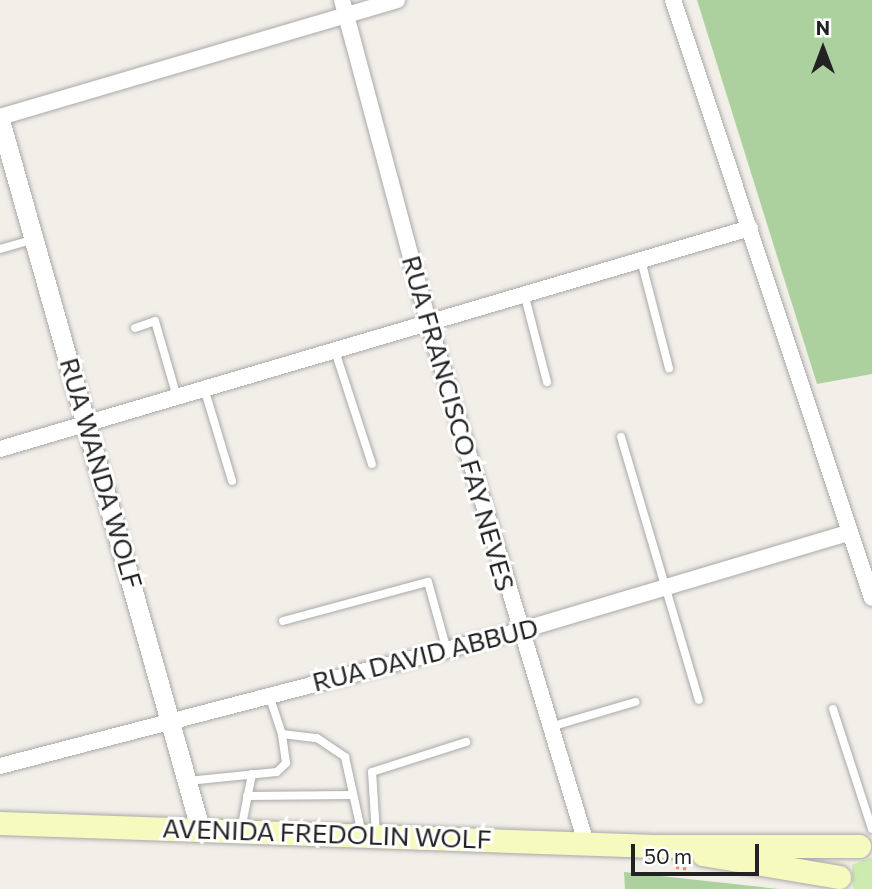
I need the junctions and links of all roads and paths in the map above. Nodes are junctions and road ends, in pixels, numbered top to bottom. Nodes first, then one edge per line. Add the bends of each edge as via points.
1 (397, 0) edge
2 (673, 0) edge
3 (344, 7) edge
4 (0, 119) edge
5 (750, 228) junction
6 (34, 239) junction
7 (0, 249) edge
8 (640, 258) junction
9 (523, 291) junction
10 (428, 320) junction
11 (135, 328) dead end
12 (334, 348) junction
13 (669, 369) dead end
14 (547, 382) dead end
15 (204, 388) junction
16 (177, 397) junction
17 (88, 425) junction
18 (621, 438) dead end
19 (0, 449) edge
20 (372, 464) dead end
21 (232, 481) dead end
22 (848, 533) junction
23 (664, 585) junction
24 (872, 598) edge
25 (282, 621) dead end
26 (519, 631) junction
27 (446, 647) junction
28 (268, 694) junction
29 (699, 699) dead end
30 (635, 702) dead end
31 (833, 709) dead end
32 (173, 722) junction
33 (550, 727) junction
34 (282, 734) junction
35 (466, 742) dead end
36 (0, 766) edge
37 (252, 774) junction
38 (188, 782) junction
39 (353, 795) junction
40 (247, 796) junction
41 (0, 822) edge
42 (200, 828) junction
43 (241, 830) junction
44 (369, 835) junction
45 (868, 842) edge
46 (586, 844) junction
47 (655, 846) junction
48 (842, 886) edge

1 - 3 street
2 - 5 street
3 - 4 street
3 - 10 street, RUA FRANCISCO FAY NEVES
4 - 6 street, RUA WANDA WOLF
5 - 8 street
5 - 22 street
6 - 7 lane
6 - 17 street, RUA WANDA WOLF
8 - 9 street
8 - 13 lane
9 - 10 street
9 - 14 lane
10 - 12 street
10 - 26 street, RUA FRANCISCO FAY NEVES
11 - 16 lane via 155,321
12 - 15 street
12 - 20 lane
15 - 16 street
15 - 21 lane
16 - 17 street
17 - 19 street
17 - 32 street, RUA WANDA WOLF
18 - 23 lane
22 - 23 street, RUA DAVID ABBUD
22 - 24 street
23 - 26 street, RUA DAVID ABBUD
23 - 29 lane
25 - 27 lane via 428,582
26 - 27 street, RUA DAVID ABBUD
26 - 33 street, RUA FRANCISCO FAY NEVES
27 - 28 street, RUA DAVID ABBUD
28 - 32 street, RUA DAVID ABBUD
28 - 34 lane
30 - 33 lane
31 - 45 lane
32 - 36 street, RUA DAVID ABBUD
32 - 38 street, RUA WANDA WOLF
33 - 46 street, RUA FRANCISCO FAY NEVES
34 - 37 lane via 283,769
34 - 39 lane via 317,738 345,757
35 - 44 lane via 372,772
37 - 38 lane
37 - 40 lane
38 - 42 street, RUA WANDA WOLF
39 - 40 lane
39 - 44 lane
40 - 43 lane
41 - 42 main road, AVENIDA FREDOLIN WOLF
42 - 43 main road, AVENIDA FREDOLIN WOLF
43 - 44 main road, AVENIDA FREDOLIN WOLF
44 - 46 main road, AVENIDA FREDOLIN WOLF
45 - 47 main road, AVENIDA FREDOLIN WOLF
45 - 48 main road via 844,859
46 - 47 main road, AVENIDA FREDOLIN WOLF
47 - 48 main road, AVENIDA FREDOLIN WOLF

